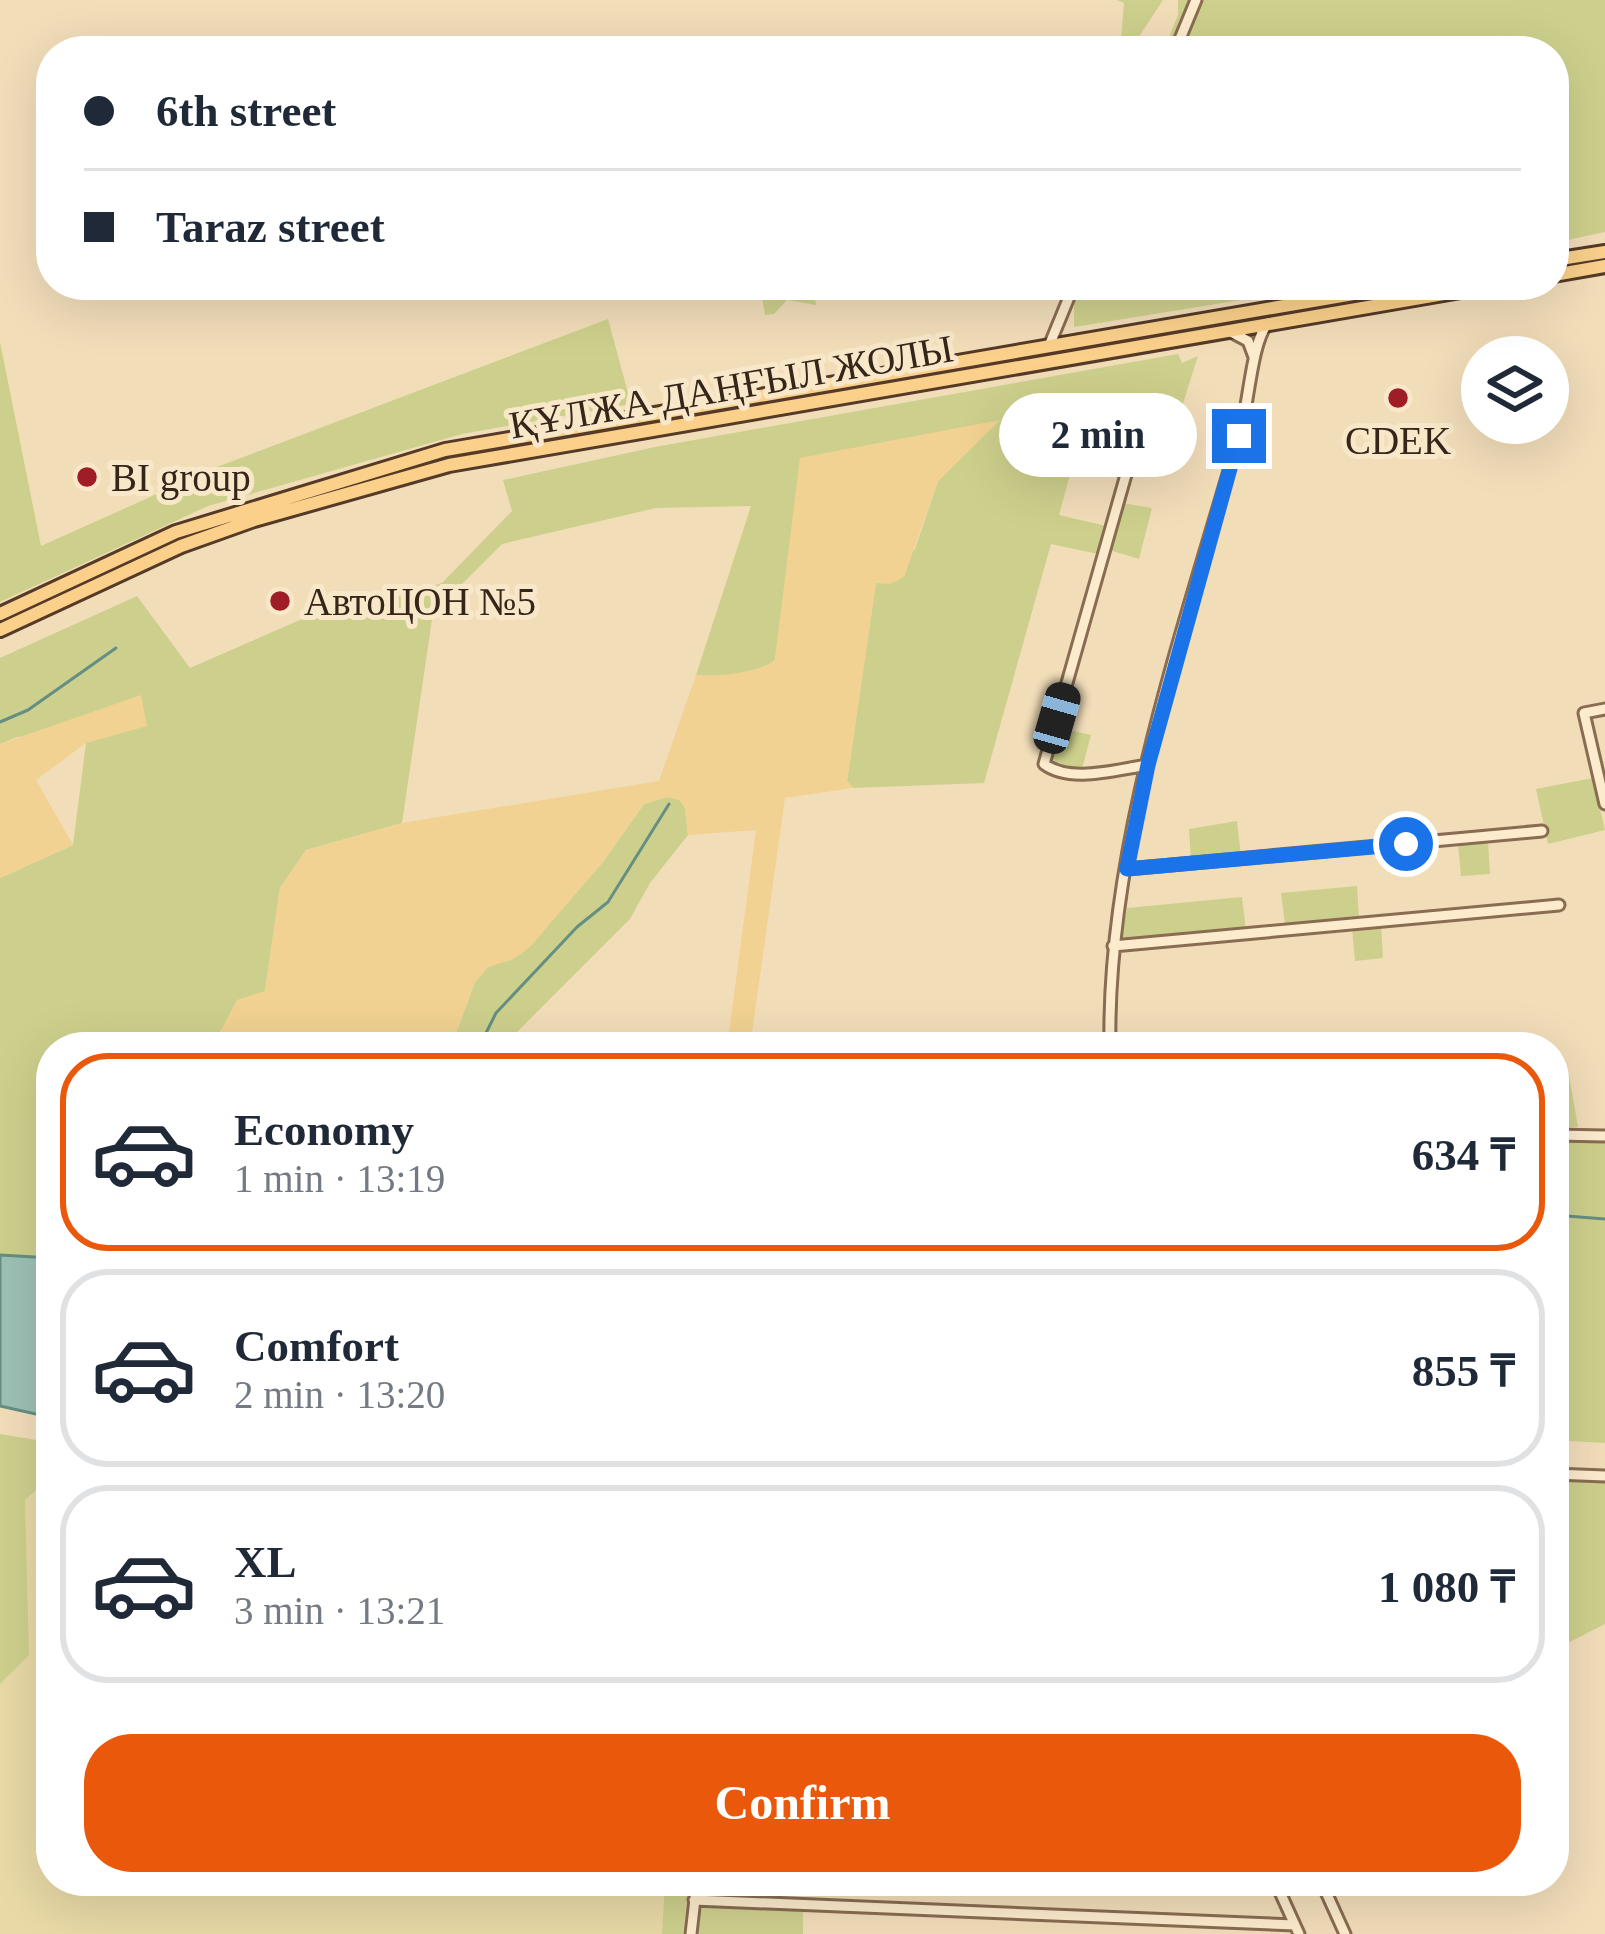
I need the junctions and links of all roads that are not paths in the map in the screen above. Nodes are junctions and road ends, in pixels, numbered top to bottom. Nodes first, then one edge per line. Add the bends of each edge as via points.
1 (1196, 0) edge
2 (1181, 36) edge
3 (1605, 252) edge
4 (1569, 258) edge
5 (1605, 266) edge
6 (1569, 272) edge
7 (1068, 300) edge
8 (1318, 300) edge
9 (1406, 300) edge
10 (1268, 323) junction
11 (1220, 331) junction
12 (1049, 346) junction
13 (1254, 362) junction
14 (1131, 457) dead end
15 (0, 614) edge
16 (0, 630) edge
17 (1605, 709) edge
18 (1148, 765) junction
19 (1605, 804) edge
20 (1542, 831) dead end
21 (1127, 869) junction
22 (1559, 904) dead end
23 (1113, 946) junction
24 (1110, 1032) edge
25 (1569, 1135) edge
26 (1605, 1136) edge
27 (1569, 1475) edge
28 (1605, 1476) edge
29 (695, 1896) edge
30 (1282, 1896) edge
31 (1328, 1896) edge
32 (694, 1900) junction
33 (1297, 1930) edge
34 (692, 1934) edge
35 (1345, 1934) edge

1 - 2 street
3 - 4 main road
5 - 6 main road
7 - 12 street
8 - 12 main road, ҚҰЛЖА ДАҢҒЫЛ ЖОЛЫ
9 - 10 main road, ҚҰЛЖА ДАҢҒЫЛ ЖОЛЫ
10 - 11 main road, ҚҰЛЖА ДАҢҒЫЛ ЖОЛЫ
10 - 13 street
11 - 13 street via 1249,341
11 - 16 main road, ҚҰЛЖА ДАҢҒЫЛ ЖОЛЫ via 449,465 181,546
12 - 15 main road, ҚҰЛЖА ДАҢҒЫЛ ЖОЛЫ via 445,450 176,532
13 - 18 street
14 - 18 street via 1044,764 1076,774
17 - 19 street via 1584,712
18 - 21 street
20 - 21 street
21 - 23 street
22 - 23 street
23 - 24 street
25 - 26 street
27 - 28 street
29 - 32 street
30 - 33 street
31 - 35 street
32 - 33 street
32 - 34 street

